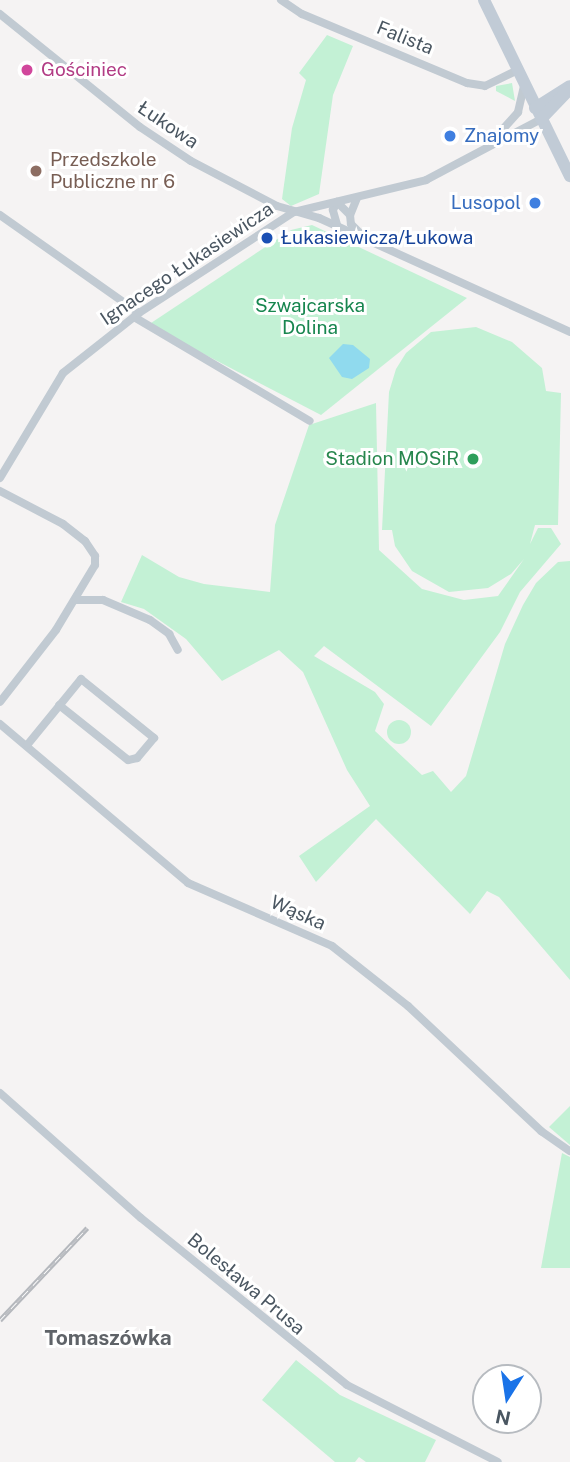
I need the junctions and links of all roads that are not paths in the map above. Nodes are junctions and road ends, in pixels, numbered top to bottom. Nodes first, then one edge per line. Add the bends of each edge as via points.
1 (281, 0) edge
2 (484, 0) edge
3 (0, 14) edge
4 (518, 70) junction
5 (524, 83) junction
6 (570, 88) edge
7 (518, 112) junction
8 (538, 113) junction
9 (489, 144) junction
10 (570, 176) edge
11 (357, 198) junction
12 (337, 202) junction
13 (294, 212) junction
14 (0, 215) edge
15 (349, 215) junction
16 (338, 228) junction
17 (381, 250) junction
18 (136, 315) junction
19 (570, 332) edge
20 (310, 421) dead end
21 (0, 478) edge
22 (0, 491) edge
23 (76, 600) junction
24 (178, 650) dead end
25 (0, 702) edge
26 (60, 705) junction
27 (0, 724) edge
28 (28, 744) junction
29 (0, 1093) edge
30 (570, 1151) edge
31 (498, 1462) edge

1 - 4 street, Falista via 302,14 467,83 485,86
2 - 4 street
3 - 13 street, Łukowa via 140,127 191,161
4 - 5 street
5 - 7 street
5 - 8 street
6 - 8 street
7 - 8 street
7 - 9 street, Ignacego Łukasiewicza
8 - 9 street, Ignacego Łukasiewicza
8 - 10 street
9 - 11 street, Ignacego Łukasiewicza via 440,175
11 - 12 street, Ignacego Łukasiewicza
11 - 15 street
12 - 13 street, Ignacego Łukasiewicza
12 - 15 street, Łukowa
12 - 16 street via 333,210
13 - 16 street, Łukowa
13 - 18 street, Ignacego Łukasiewicza
14 - 18 street
15 - 17 street, Łukowa via 356,231
16 - 17 street, Łukowa
17 - 19 street, Łukowa
18 - 20 street
18 - 21 street, Ignacego Łukasiewicza via 63,373
22 - 23 street via 54,519 94,551 95,565
23 - 24 street via 103,600 150,620 169,634
23 - 25 street
26 - 26 street via 81,679 154,738 137,758 128,760
26 - 28 street
27 - 28 street, Wąska
28 - 30 street, Wąska via 188,883 332,946 408,1006 541,1132
29 - 31 street, Bolesława Prusa via 141,1218 325,1369 373,1400

